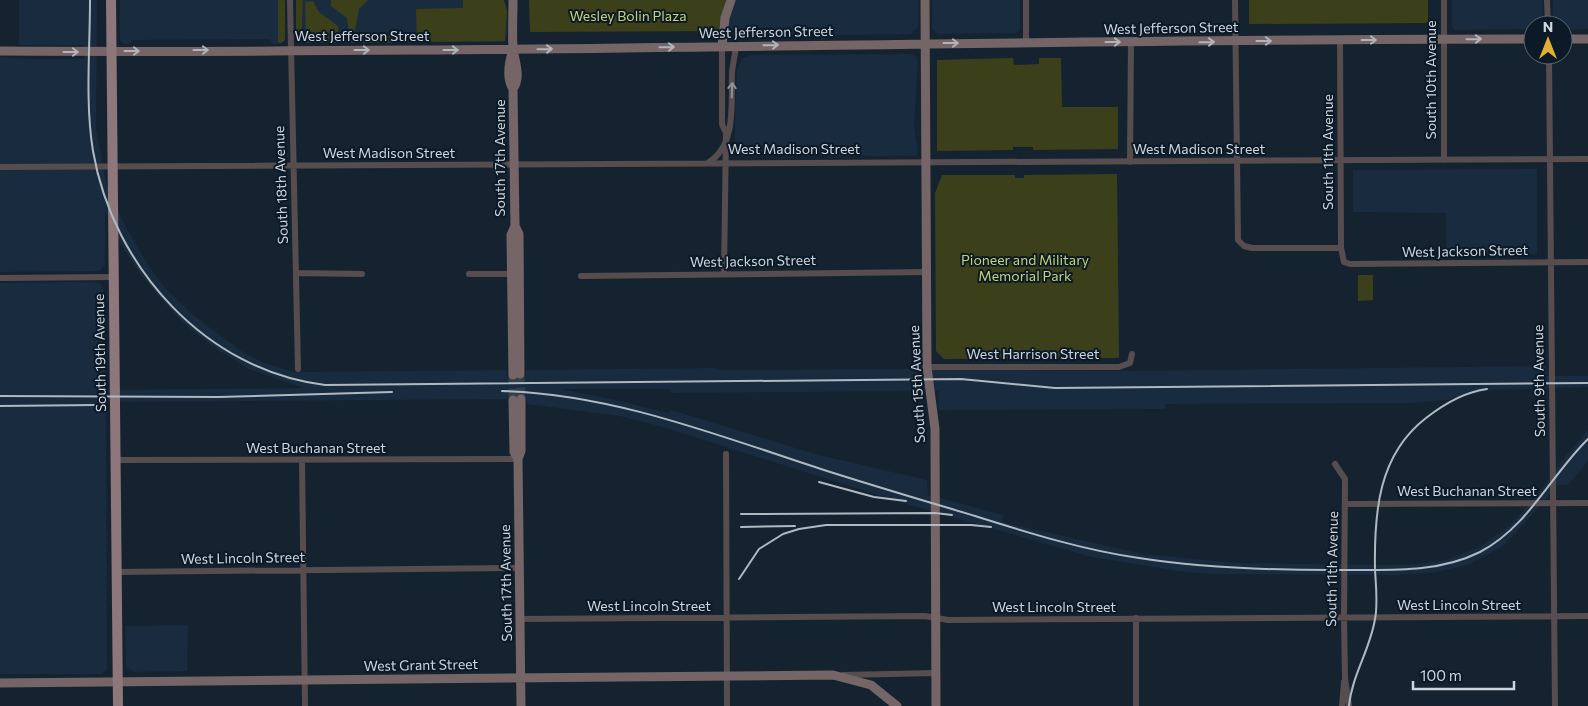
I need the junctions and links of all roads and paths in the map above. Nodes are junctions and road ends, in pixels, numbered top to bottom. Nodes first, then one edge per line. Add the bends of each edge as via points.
1 (111, 0) edge
2 (290, 0) edge
3 (513, 0) edge
4 (731, 0) edge
5 (925, 0) edge
6 (1026, 0) edge
7 (1235, 0) edge
8 (1444, 0) edge
9 (1547, 0) edge
10 (1548, 15) edge
11 (1588, 38) edge
12 (1523, 39) edge
13 (1573, 39) edge
14 (1444, 40) junction
15 (1235, 41) junction
16 (1340, 41) junction
17 (1131, 42) junction
18 (926, 43) junction
19 (1026, 43) junction
20 (722, 46) junction
21 (736, 46) junction
22 (290, 50) junction
23 (513, 50) junction
24 (0, 51) edge
25 (111, 51) junction
26 (1549, 65) edge
27 (726, 133) junction
28 (1550, 159) junction
29 (1588, 159) edge
30 (1444, 160) junction
31 (1237, 161) junction
32 (708, 162) junction
33 (725, 162) junction
34 (927, 162) junction
35 (1130, 162) junction
36 (1341, 162) junction
37 (514, 164) junction
38 (111, 166) junction
39 (294, 166) junction
40 (0, 167) edge
41 (1341, 248) junction
42 (1344, 262) joint
43 (1550, 262) junction
44 (1588, 262) edge
45 (927, 272) junction
46 (296, 273) junction
47 (724, 273) junction
48 (362, 274) dead end
49 (469, 274) dead end
50 (515, 274) junction
51 (581, 276) dead end
52 (113, 277) junction
53 (0, 278) edge
54 (1132, 354) dead end
55 (927, 367) junction
56 (298, 369) dead end
57 (517, 374) tunnel mouth
58 (517, 399) tunnel mouth
59 (726, 454) dead end
60 (518, 459) junction
61 (115, 460) junction
62 (302, 461) junction
63 (1335, 464) dead end
64 (1554, 503) junction
65 (1588, 503) edge
66 (1346, 504) junction
67 (520, 568) junction
68 (303, 570) junction
69 (115, 572) junction
70 (1588, 616) edge
71 (1554, 617) junction
72 (726, 618) junction
73 (934, 618) junction
74 (1136, 618) junction
75 (1344, 618) junction
76 (520, 619) junction
77 (936, 673) junction
78 (727, 676) junction
79 (843, 676) junction
80 (521, 677) junction
81 (1345, 678) junction
82 (305, 680) junction
83 (118, 682) junction
84 (0, 683) edge
85 (118, 706) edge
86 (305, 706) edge
87 (521, 706) edge
88 (727, 706) edge
89 (896, 706) edge
90 (936, 706) edge
91 (1136, 706) edge
92 (1342, 706) edge
93 (1348, 706) edge
94 (1555, 706) edge

1 - 25 main road, South 19th Avenue
2 - 22 street, South 18th Avenue
3 - 23 main road, South 17th Avenue
4 - 20 main road
5 - 18 main road, South 15th Avenue
6 - 19 street
7 - 15 street
8 - 14 street, South 10th Avenue
9 - 10 street
11 - 13 main road
14 -> 12 main road, West Jefferson Street
16 -> 14 main road, West Jefferson Street
14 - 30 street, South 10th Avenue
15 -> 16 main road, West Jefferson Street
17 -> 15 main road, West Jefferson Street
15 - 31 street
16 - 36 street, South 11th Avenue
19 -> 17 main road, West Jefferson Street
17 - 35 street
18 -> 19 main road, West Jefferson Street
21 -> 18 main road, West Jefferson Street
18 - 34 main road, South 15th Avenue
20 - 21 main road, West Jefferson Street
23 -> 20 main road, West Jefferson Street
20 - 27 street via 722,124
27 -> 21 street via 731,123
22 -> 23 main road, West Jefferson Street
25 -> 22 main road, West Jefferson Street
22 - 39 street, South 18th Avenue
23 - 37 main road, South 17th Avenue via 510,83 514,89
24 -> 25 main road, West Jefferson Street
25 - 38 main road, South 19th Avenue
26 - 28 street, South 9th Avenue
27 - 32 street via 721,151
27 - 33 street
28 - 29 street, West Madison Street
28 - 30 street, West Madison Street
28 - 43 street, South 9th Avenue
30 - 36 street, West Madison Street
31 - 35 street, West Madison Street
31 - 36 street, West Madison Street
31 - 41 street via 1237,235 1242,245 1252,248
32 - 33 street, West Madison Street
32 - 37 street, West Madison Street
33 - 34 street, West Madison Street
33 - 47 street
34 - 35 street, West Madison Street
34 - 45 main road, South 15th Avenue
36 - 41 street, South 11th Avenue
37 - 39 street, West Madison Street
37 - 50 main road, South 17th Avenue via 515,226 511,235
38 - 39 street, West Madison Street
38 - 40 street, West Madison Street
38 - 52 main road, South 19th Avenue
39 - 46 street, South 18th Avenue
41 - 42 street, South 11th Avenue
42 - 43 street, West Jackson Street
43 - 44 street, West Jackson Street
43 - 64 street, South 9th Avenue
45 - 47 street, West Jackson Street
45 - 55 main road, South 15th Avenue
46 - 48 street
46 - 56 street, South 18th Avenue
47 - 51 street, West Jackson Street
49 - 50 street
50 - 57 main road, South 17th Avenue
52 - 53 street
52 - 61 main road, South 19th Avenue
54 - 55 street, West Harrison Street via 1130,363 1119,367
55 - 73 main road, South 15th Avenue via 934,429
58 - 60 main road, South 17th Avenue via 514,452
59 - 72 street
60 - 62 street, West Buchanan Street
60 - 67 main road, South 17th Avenue
61 - 62 street, West Buchanan Street
61 - 69 main road, South 19th Avenue
62 - 68 street
63 - 66 street, South 11th Avenue via 1344,479
64 - 65 street, West Buchanan Street
64 - 66 street, West Buchanan Street
64 - 71 street, South 9th Avenue
66 - 75 street, South 11th Avenue
67 - 68 street, West Lincoln Street
67 - 76 main road, South 17th Avenue
68 - 69 street, West Lincoln Street
68 - 82 street
69 - 83 main road, South 19th Avenue
70 - 71 street, West Lincoln Street
71 - 75 street, West Lincoln Street
71 - 94 street, South 9th Avenue
72 - 73 street, West Lincoln Street
72 - 76 street, West Lincoln Street
72 - 78 street
73 - 74 street, West Lincoln Street
73 - 77 main road, South 15th Avenue
74 - 75 street, West Lincoln Street
74 - 91 street
75 - 81 street, South 11th Avenue
76 - 80 main road, South 17th Avenue
77 - 79 street, West Grant Street
77 - 90 main road, South 15th Avenue
78 - 79 main road, West Grant Street
78 - 80 main road, West Grant Street
78 - 88 street
79 - 89 main road, West Grant Street via 871,685
80 - 82 main road, West Grant Street
80 - 87 main road, South 17th Avenue
81 - 92 street, South 11th Avenue
81 - 93 street, South 11th Avenue
82 - 83 main road, West Grant Street
82 - 86 street
83 - 84 main road, West Grant Street
83 - 85 main road, South 19th Avenue

